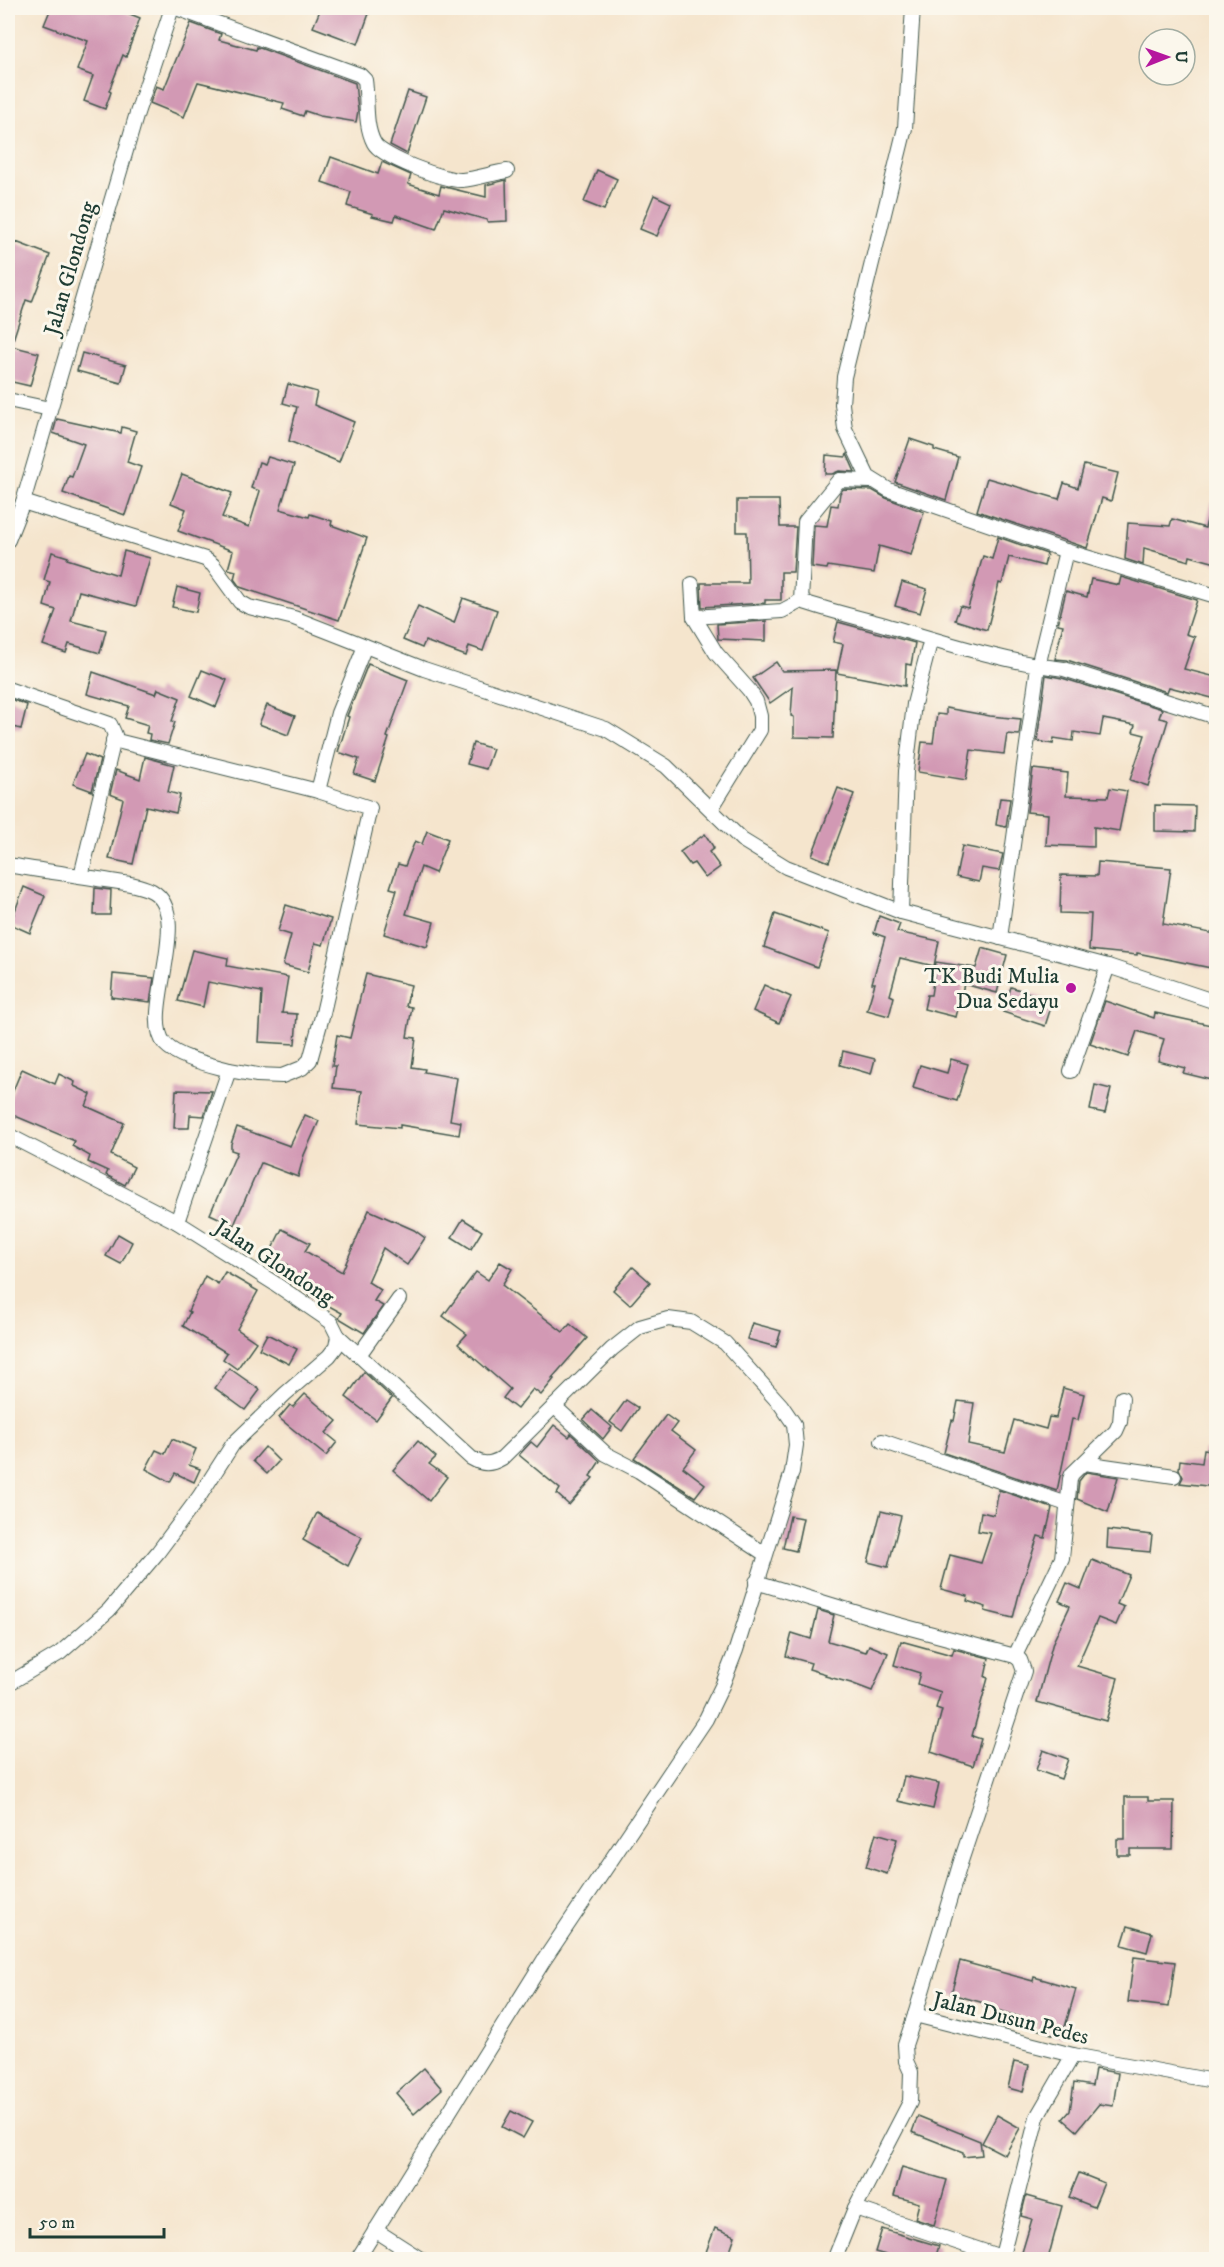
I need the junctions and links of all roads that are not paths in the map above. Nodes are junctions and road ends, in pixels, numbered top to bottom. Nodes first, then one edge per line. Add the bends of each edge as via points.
1 (174, 8) edge
2 (913, 8) edge
3 (507, 171) dead end
4 (8, 400) edge
5 (50, 409) junction
6 (872, 481) junction
7 (23, 502) junction
8 (8, 540) edge
9 (1066, 551) junction
10 (692, 584) dead end
11 (1216, 596) edge
12 (801, 601) junction
13 (694, 617) junction
14 (931, 639) junction
15 (365, 646) junction
16 (1038, 666) junction
17 (8, 689) edge
18 (1216, 717) edge
19 (113, 740) junction
20 (318, 791) junction
21 (711, 808) junction
22 (8, 865) edge
23 (81, 876) junction
24 (901, 912) junction
25 (1000, 938) junction
26 (1108, 966) junction
27 (1216, 1002) edge
28 (229, 1070) junction
29 (1071, 1071) dead end
30 (8, 1135) edge
31 (177, 1222) junction
32 (399, 1299) dead end
33 (338, 1336) junction
34 (358, 1355) junction
35 (1122, 1398) dead end
36 (554, 1406) junction
37 (882, 1441) dead end
38 (1084, 1463) junction
39 (1174, 1476) dead end
40 (1067, 1504) junction
41 (765, 1554) junction
42 (756, 1582) junction
43 (1015, 1656) junction
44 (8, 1684) edge
45 (915, 2015) junction
46 (1073, 2055) junction
47 (1216, 2080) edge
48 (855, 2208) junction
49 (375, 2230) junction
50 (1001, 2258) edge
51 (357, 2259) edge
52 (422, 2259) edge
53 (834, 2259) edge

1 - 3 street via 360,75 365,80 373,141 387,155 449,179
1 - 5 street, Jalan Glondong via 136,113
2 - 6 street via 905,128 844,377 846,429
4 - 5 street
5 - 7 street, Jalan Glondong
6 - 9 street
6 - 12 street via 839,480 807,519
7 - 8 street, Jalan Glondong
7 - 15 street via 205,559 249,608 294,618
9 - 11 street
9 - 16 street
10 - 13 street
12 - 13 street via 782,610
12 - 14 street
13 - 21 street via 716,653 749,690 760,716 760,730
14 - 16 street
14 - 24 street via 914,704 906,771
15 - 20 street via 338,713
15 - 21 street via 606,729 666,766
16 - 18 street via 1064,669
16 - 25 street
17 - 19 street via 110,724
19 - 20 street
19 - 23 street
20 - 28 street via 370,808 310,1059 302,1068 282,1076
21 - 24 street via 742,840 786,867
22 - 23 street
23 - 28 street via 141,886 154,892 164,904 168,933 160,1006 161,1039 168,1047 202,1063
24 - 25 street
25 - 26 street
26 - 27 street
26 - 29 street
28 - 31 street
30 - 31 street, Jalan Glondong
31 - 33 street, Jalan Glondong via 331,1322
32 - 34 street
33 - 34 street
33 - 44 street, Jalan Glondong via 329,1356 233,1444 193,1506 109,1610 60,1653
34 - 36 street via 481,1464 502,1458
35 - 38 street via 1116,1431
36 - 41 street via 606,1454 639,1471
36 - 41 street via 612,1348 640,1328 668,1319 692,1322 725,1343 794,1424 792,1472
37 - 40 street
38 - 39 street
38 - 40 street via 1070,1479
40 - 43 street via 1062,1557
41 - 42 street
42 - 43 street
42 - 49 street via 736,1650 705,1719 544,1960
43 - 45 street via 1024,1671
45 - 46 street, Jalan Dusun Pedes
45 - 48 street, Jalan Dusun Pedes via 905,2046 911,2072 910,2102
46 - 47 street, Jalan Dusun Pedes
46 - 50 street via 1037,2117
48 - 50 street
48 - 53 street, Jalan Dusun Pedes
49 - 51 street
49 - 52 street

